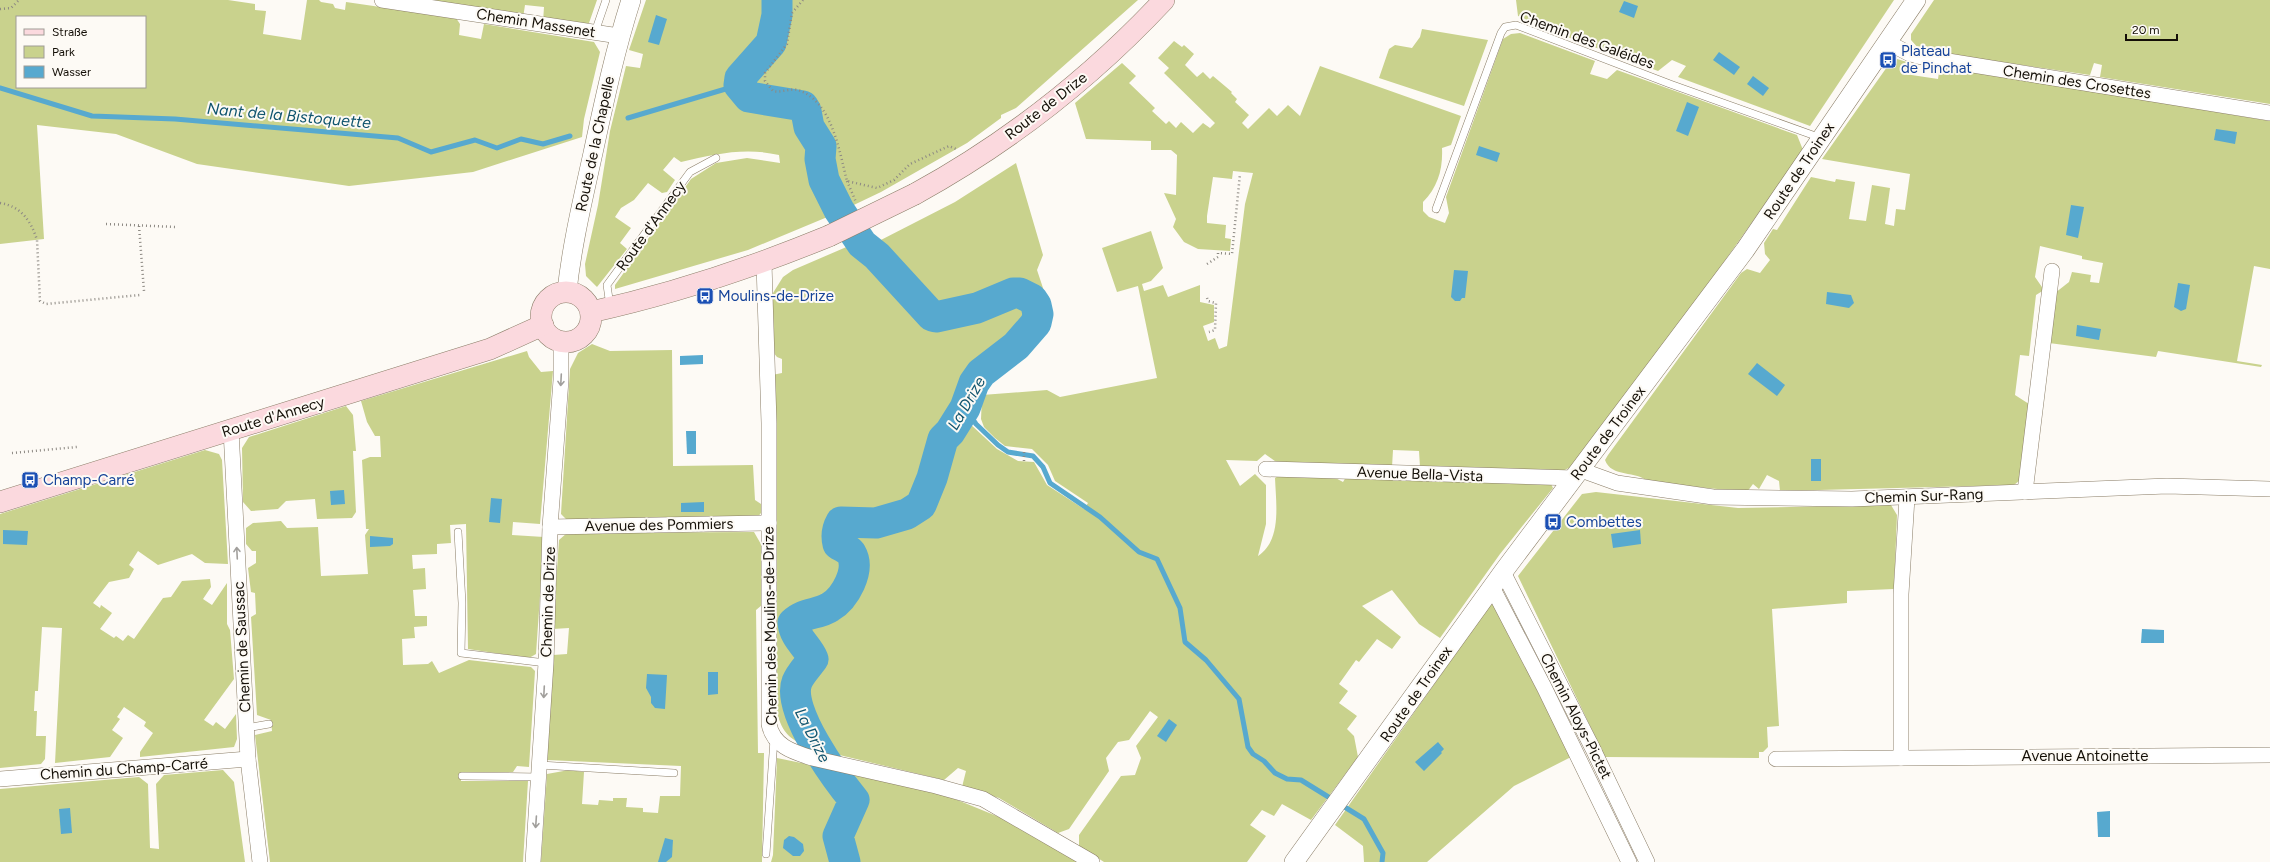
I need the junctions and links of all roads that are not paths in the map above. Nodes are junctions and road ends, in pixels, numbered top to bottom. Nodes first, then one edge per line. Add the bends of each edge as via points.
1 (382, 0) edge
2 (606, 0) edge
3 (631, 0) edge
4 (1164, 0) edge
5 (1916, 0) edge
6 (595, 32) junction
7 (619, 36) junction
8 (1887, 42) junction
9 (2270, 113) edge
10 (1821, 138) junction
11 (716, 158) dead end
12 (1436, 208) dead end
13 (764, 263) junction
14 (2052, 271) dead end
15 (567, 291) junction
16 (601, 310) junction
17 (543, 326) junction
18 (561, 341) junction
19 (231, 430) junction
20 (1266, 469) dead end
21 (1577, 474) junction
22 (2270, 489) edge
23 (2025, 492) junction
24 (1907, 498) junction
25 (0, 502) edge
26 (768, 523) junction
27 (550, 527) junction
28 (458, 532) dead end
29 (1502, 572) junction
30 (1492, 587) junction
31 (546, 663) junction
32 (269, 724) dead end
33 (246, 728) junction
34 (774, 739) junction
35 (2270, 755) edge
36 (1900, 758) junction
37 (248, 759) junction
38 (1776, 759) dead end
39 (540, 771) junction
40 (674, 773) dead end
41 (462, 776) dead end
42 (0, 779) edge
43 (766, 854) dead end
44 (260, 862) edge
45 (533, 862) edge
46 (1092, 862) edge
47 (1294, 862) edge
48 (1629, 862) edge
49 (1647, 862) edge

1 - 6 street, Chemin Massenet
2 - 6 lane
3 - 7 street, Route de la Chapelle
4 - 13 main road, Route de Drize, bridge via 1120,45 1066,93 968,164 915,194 829,236
5 - 8 street, Route de Troinex
6 - 7 street, Chemin Massenet
7 - 15 street, Route de la Chapelle via 581,208
8 - 9 street, Chemin des Crosettes via 1917,56
8 - 10 street, Route de Troinex
10 - 12 lane, Chemin des Galéides via 1516,25 1510,25 1501,33
10 - 21 street, Route de Troinex via 1736,262
11 - 16 lane, Route d'Annecy via 690,172 607,285
13 - 16 main road via 650,299
13 - 26 street, Chemin des Moulins-de-Drize via 769,423
14 - 23 street
15 - 16 main road
15 - 17 main road via 552,296 546,302 542,309
16 - 18 main road via 585,334 575,340
17 - 18 main road via 550,335
17 - 19 main road, Route d'Annecy via 490,349
18 -> 27 street, Chemin de Drize via 561,380
19 - 25 main road, Route d'Annecy
33 -> 19 street, Chemin de Saussac
20 - 21 street, Avenue Bella-Vista
21 - 24 street, Chemin Sur-Rang via 1617,483 1713,497
21 - 29 street, Route de Troinex
22 - 23 street, Chemin Sur-Rang via 2167,486
23 - 24 street, Chemin Sur-Rang
24 - 36 street via 1902,594
26 - 27 street, Avenue des Pommiers
26 - 34 street, Chemin des Moulins-de-Drize via 769,724
27 - 31 street, Chemin de Drize
28 - 31 lane via 462,603 461,653
29 - 30 street, Route de Troinex
29 - 49 street, Chemin Aloys-Pictet via 1593,749
30 - 47 street, Route de Troinex
30 - 48 street
31 -> 39 street, Chemin de Drize
32 - 33 lane
33 - 37 street, Chemin de Saussac
34 - 43 lane
34 - 46 street, Chemin des Moulins-de-Drize via 793,752 812,758 983,799
35 - 36 street, Avenue Antoinette
36 - 38 street, Avenue Antoinette
37 - 42 street, Chemin du Champ-Carré
37 - 44 street, Chemin de Saussac
39 - 40 lane
39 - 41 lane
39 -> 45 street, Chemin de Drize

